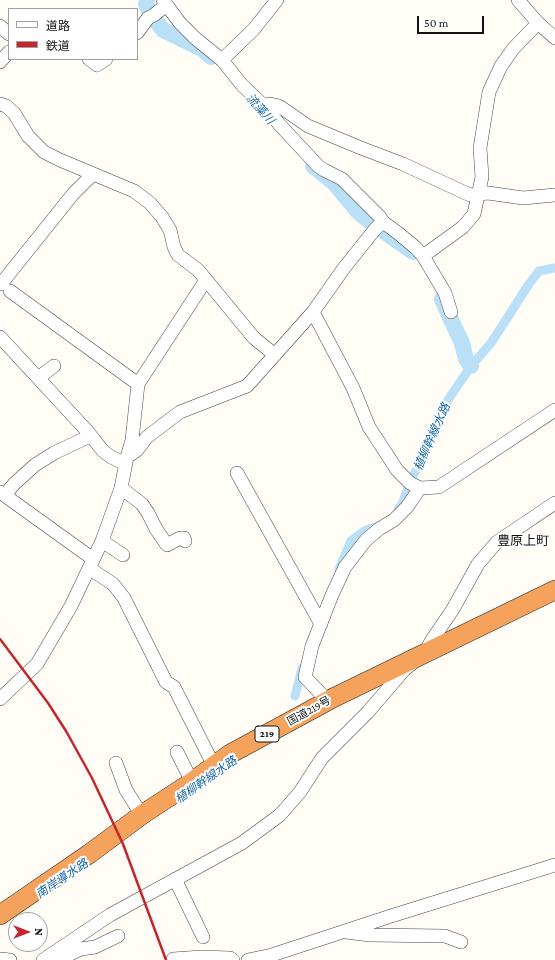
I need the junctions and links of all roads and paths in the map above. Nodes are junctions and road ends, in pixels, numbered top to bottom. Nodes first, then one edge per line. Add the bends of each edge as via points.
1 (277, 0) edge
2 (518, 0) edge
3 (165, 3) edge
4 (538, 23) junction
5 (0, 26) edge
6 (8, 33) edge
7 (138, 33) edge
8 (555, 38) edge
9 (8, 53) edge
10 (90, 60) edge
11 (104, 60) edge
12 (222, 60) junction
13 (0, 62) edge
14 (0, 104) edge
15 (264, 106) junction
16 (93, 174) junction
17 (479, 194) junction
18 (555, 195) edge
19 (383, 222) junction
20 (423, 256) junction
21 (206, 280) junction
22 (6, 287) edge
23 (313, 312) junction
24 (451, 312) dead end
25 (0, 337) edge
26 (275, 355) junction
27 (54, 366) dead end
28 (38, 378) junction
29 (138, 384) junction
30 (555, 410) edge
31 (90, 436) junction
32 (126, 460) junction
33 (237, 473) dead end
34 (121, 488) junction
35 (420, 488) junction
36 (2, 494) edge
37 (555, 503) edge
38 (102, 541) junction
39 (185, 541) dead end
40 (123, 555) dead end
41 (91, 564) junction
42 (555, 590) edge
43 (321, 624) junction
44 (424, 654) junction
45 (0, 699) edge
46 (326, 702) junction
47 (177, 752) dead end
48 (116, 763) dead end
49 (214, 766) junction
50 (192, 782) junction
51 (144, 814) junction
52 (555, 864) edge
53 (175, 879) junction
54 (0, 915) edge
55 (343, 932) junction
56 (118, 936) dead end
57 (203, 937) dead end
58 (461, 942) dead end
59 (0, 959) edge
60 (173, 959) dead end
61 (10, 960) edge
62 (42, 960) edge
63 (55, 960) edge
64 (232, 960) edge
65 (248, 960) edge

1 - 12 street via 254,29
2 - 4 street
3 - 7 street
3 - 12 street via 195,38
4 - 8 street
4 - 17 street via 513,49 488,92 480,148 482,178
5 - 6 street
9 - 13 street
10 - 11 street via 97,65
12 - 15 street via 242,85
14 - 16 street via 14,113 28,136 44,152
15 - 17 street via 279,106 308,126 403,164 470,195
15 - 19 street via 318,166 342,179
16 - 21 street via 134,191 150,203 166,224 178,255 198,270
16 - 22 street via 73,194
17 - 18 street via 523,198
17 - 20 street via 474,214 463,228
19 - 20 street
19 - 23 street via 344,268
20 - 24 street via 445,293
21 - 26 street via 254,338
21 - 29 street
22 - 29 street
23 - 26 street
23 - 35 street via 353,388 369,428 397,470 410,483
25 - 28 street
26 - 32 street via 247,386 180,412 147,437
27 - 28 street
28 - 31 street
29 - 32 street via 132,440
30 - 35 street via 439,487
31 - 32 street via 107,454 119,462
31 - 36 street via 35,464
32 - 34 street
33 - 43 street
34 - 38 street
34 - 39 street via 142,504 167,545 180,538 184,538
35 - 43 street via 407,507 366,540 345,567
36 - 41 street
37 - 44 street via 496,542 478,564
38 - 40 street
38 - 41 street
41 - 45 street via 72,606 37,664
41 - 49 street via 124,598 166,682 174,687
42 - 44 highway, 国道219号 / 219
43 - 46 street via 312,646 305,677
44 - 46 highway, 国道219号 / 219
44 - 53 street via 404,670 368,712 322,758 300,792 280,816 242,843
46 - 49 highway, 国道219号 / 219 via 230,754
47 - 50 street
48 - 51 street via 126,790
49 - 50 highway, 国道219号 / 219
50 - 51 highway, 国道219号 / 219
51 - 54 highway, 国道219号 / 219
52 - 55 street
53 - 57 street
53 - 62 street via 110,915
55 - 58 street via 445,936
55 - 65 street
56 - 63 street via 96,947 81,948
59 - 61 street
60 - 64 street via 202,957

